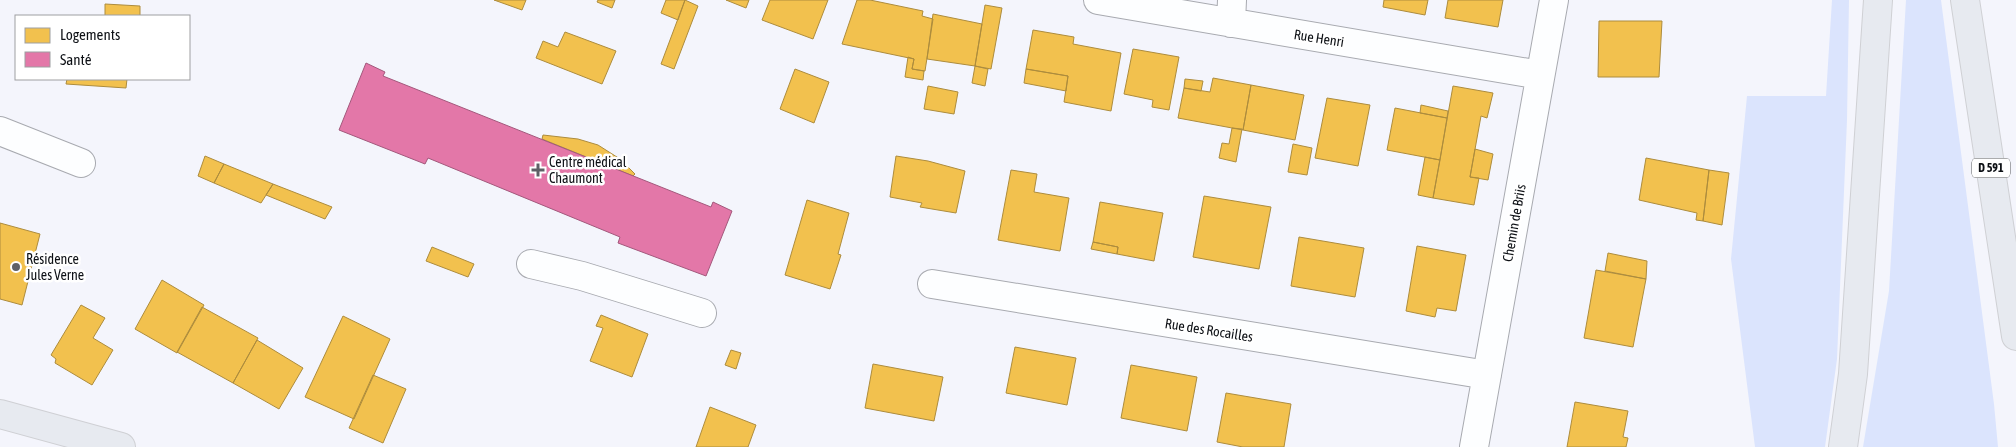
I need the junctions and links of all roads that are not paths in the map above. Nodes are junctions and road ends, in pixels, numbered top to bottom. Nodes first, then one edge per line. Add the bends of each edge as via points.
1 (1098, 0) edge
2 (1554, 0) edge
3 (1878, 0) edge
4 (1965, 0) edge
5 (1232, 12) edge
6 (1540, 75) junction
7 (0, 131) edge
8 (81, 163) dead end
9 (531, 264) dead end
10 (932, 284) dead end
11 (702, 313) dead end
12 (2016, 336) edge
13 (1487, 375) junction
14 (0, 414) edge
15 (121, 447) edge
16 (1474, 447) edge
17 (1843, 447) edge

1 - 5 street, Rue Henri
2 - 6 street, Chemin de Briis
3 - 17 main road via 1853,374
4 - 12 main road, D 591
5 - 6 street, Rue Henri
6 - 13 street, Chemin de Briis
7 - 8 street
9 - 11 street via 582,276
10 - 13 street, Rue des Rocailles
13 - 16 street, Chemin de Briis
14 - 15 main road

